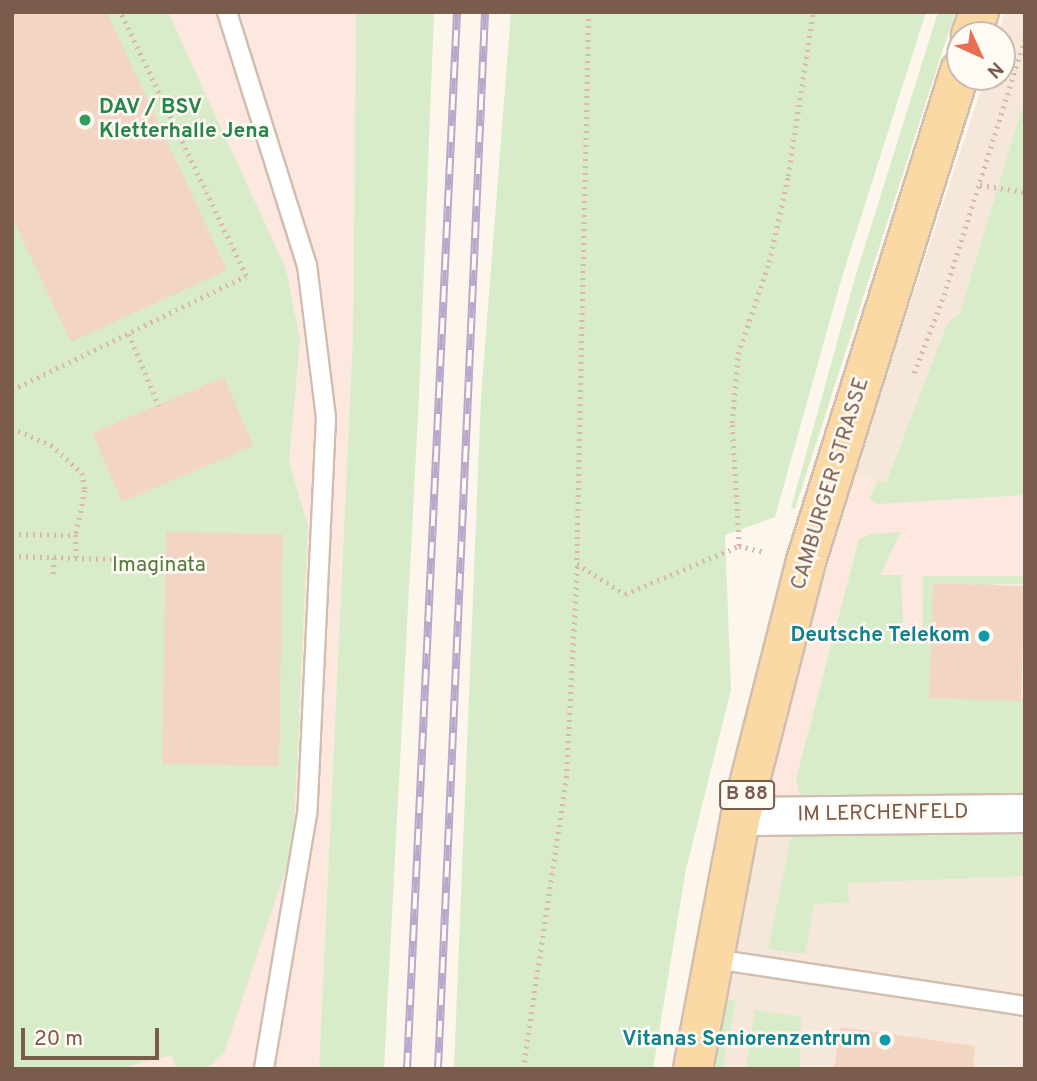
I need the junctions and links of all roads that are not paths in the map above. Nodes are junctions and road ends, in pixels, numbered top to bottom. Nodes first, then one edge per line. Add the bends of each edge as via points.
1 (227, 12) edge
2 (954, 91) edge
3 (1025, 813) edge
4 (741, 816) junction
5 (714, 959) junction
6 (1025, 1006) edge
7 (264, 1069) edge
8 (693, 1069) edge

1 - 7 lane via 307,265 326,418 307,814
2 - 4 main road, CAMBURGER STRASSE / B 88 via 806,561
3 - 4 street, IM LERCHENFELD
4 - 5 main road, CAMBURGER STRASSE / B 88
5 - 6 lane
5 - 8 main road, CAMBURGER STRASSE / B 88

